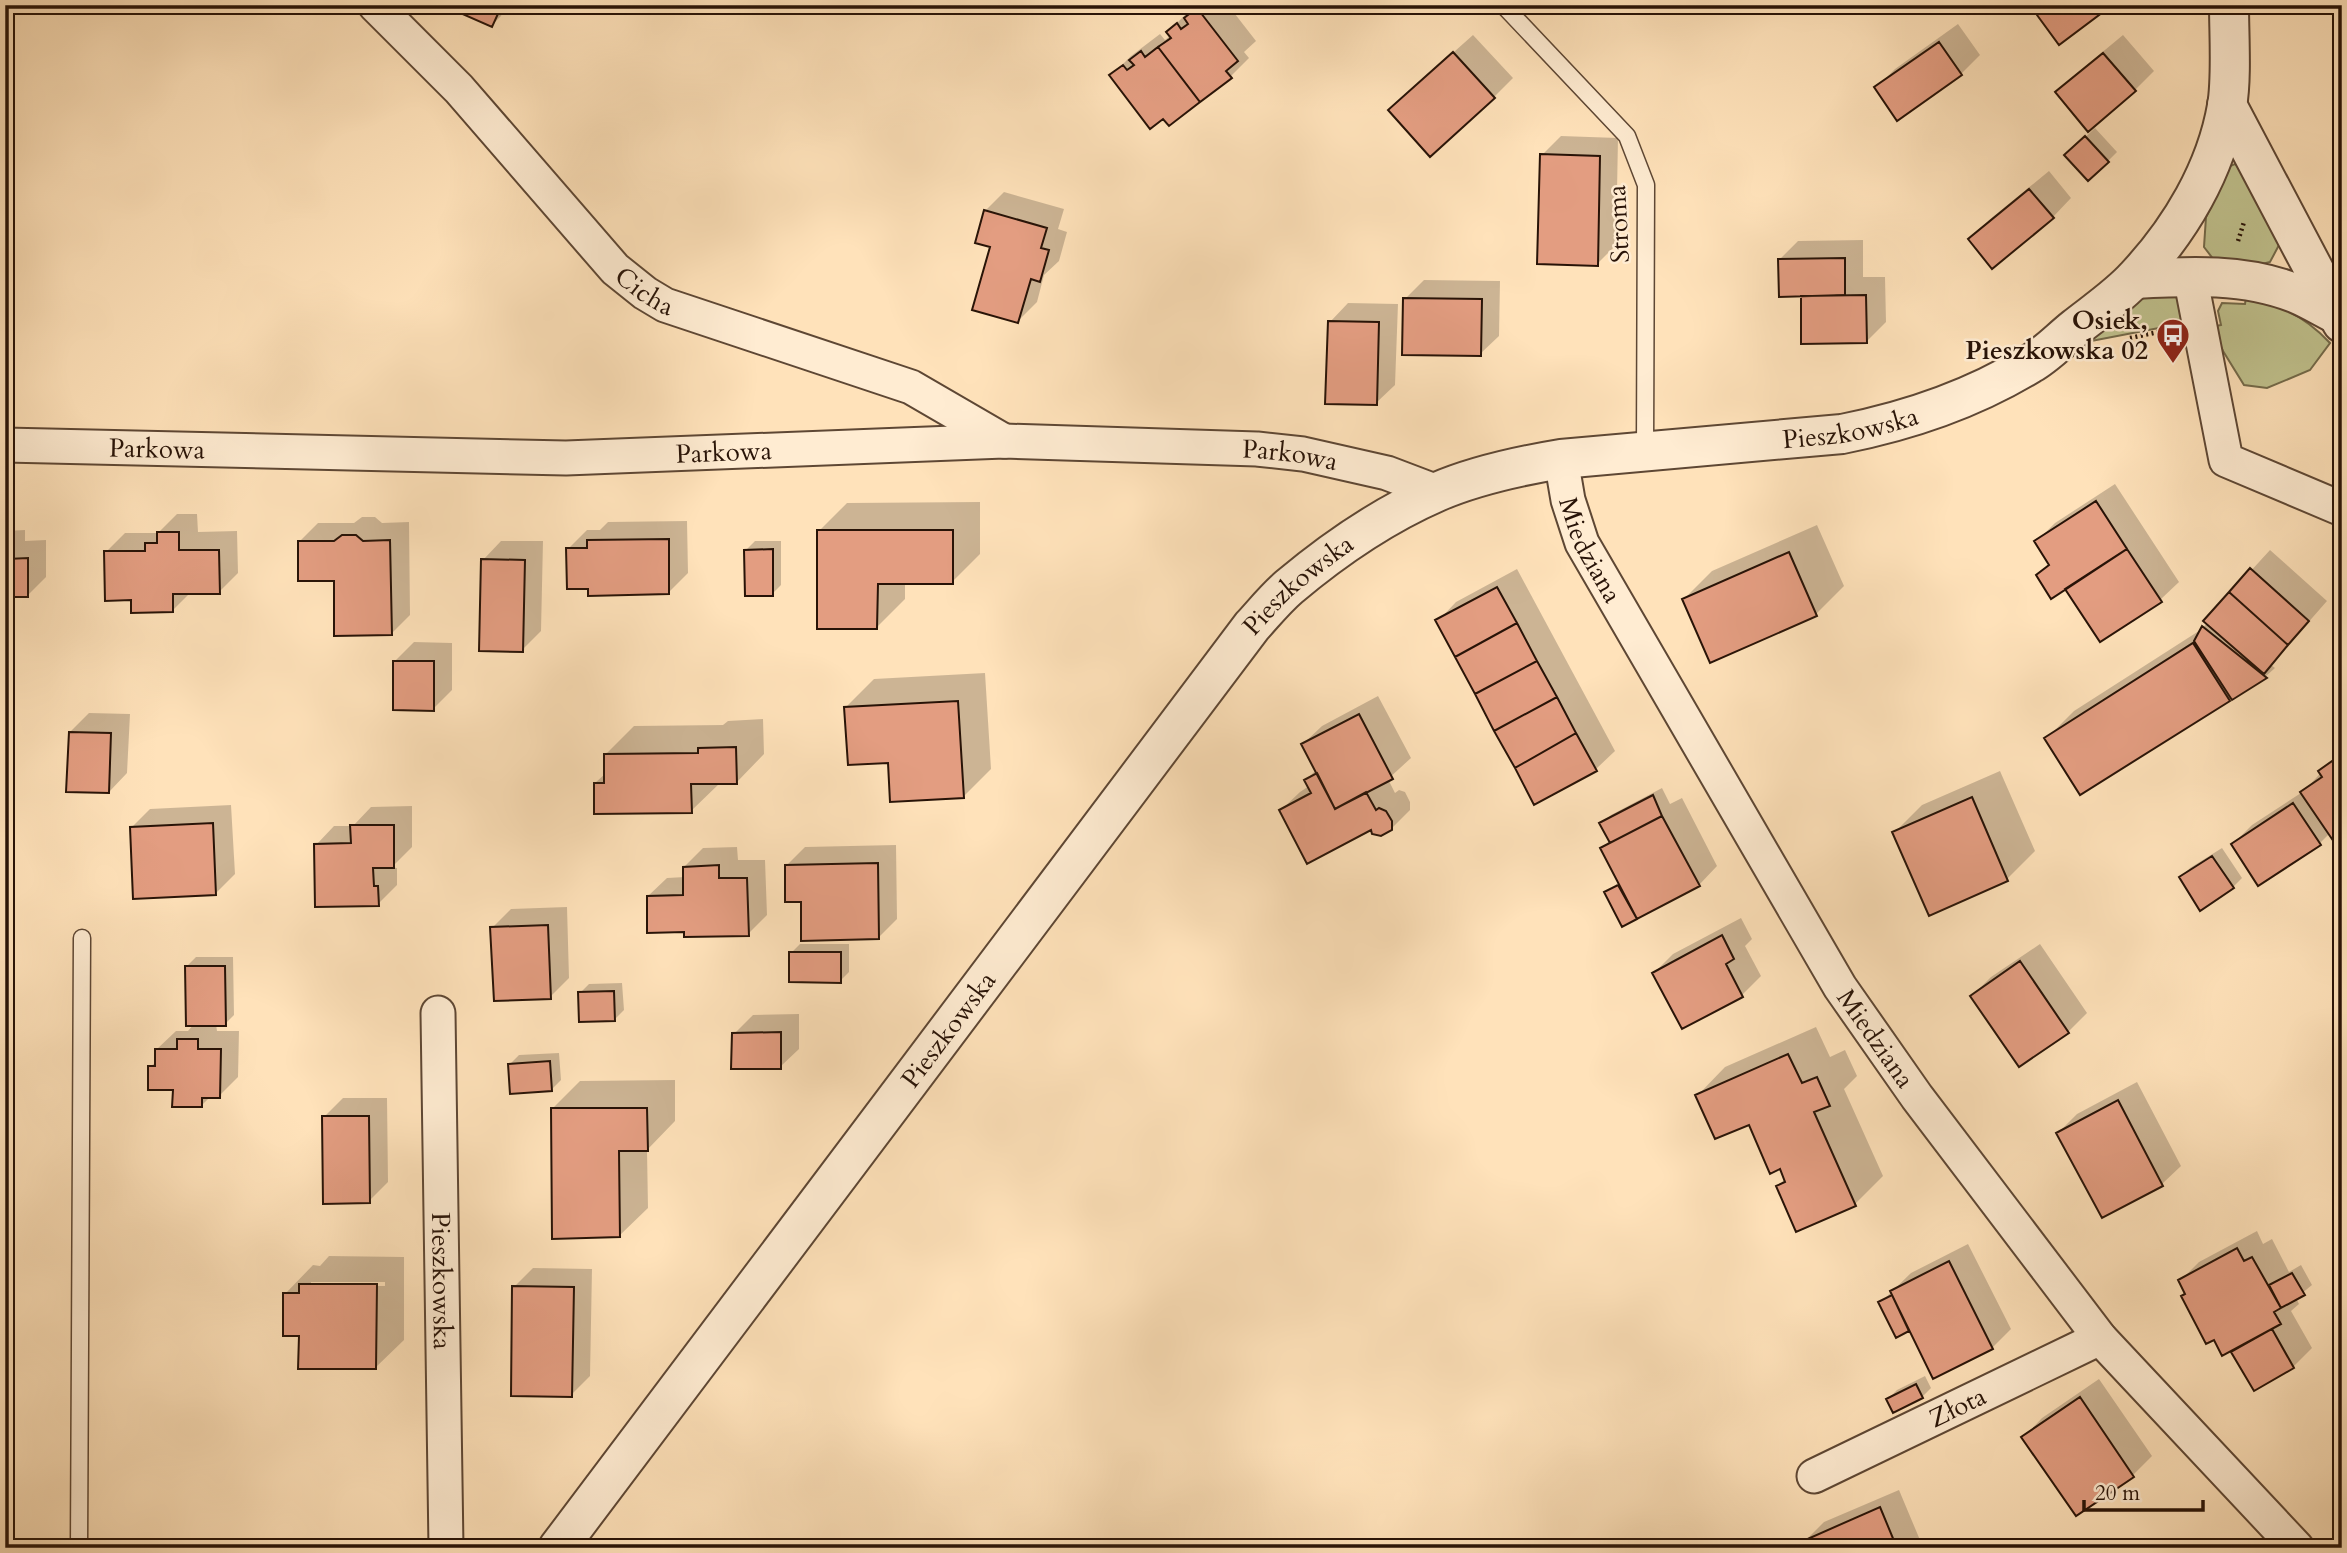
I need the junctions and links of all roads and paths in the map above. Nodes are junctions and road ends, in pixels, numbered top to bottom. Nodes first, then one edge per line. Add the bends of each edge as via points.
1 (375, 5) edge
2 (1503, 5) edge
3 (2230, 5) edge
4 (2227, 105) junction
5 (2190, 276) junction
6 (2135, 279) junction
7 (2339, 318) edge
8 (1004, 441) junction
9 (5, 445) edge
10 (1645, 451) junction
11 (1561, 459) junction
12 (1437, 492) junction
13 (2342, 509) edge
14 (82, 938) dead end
15 (438, 1013) dead end
16 (2101, 1338) junction
17 (1814, 1476) dead end
18 (79, 1548) edge
19 (446, 1548) edge
20 (558, 1548) edge
21 (2297, 1548) edge

1 - 8 street, Cicha via 459,89 615,270 645,293 665,305 911,387
2 - 10 lane, Stroma via 1627,136 1646,185
3 - 4 street, Pieszkowska
4 - 6 street, Pieszkowska via 2213,156 2194,197 2166,242
4 - 7 street
5 - 6 street
5 - 7 street via 2263,284 2297,294
5 - 13 street via 2226,460
6 - 10 street, Pieszkowska via 2032,363 1969,396 1917,416 1842,434
8 - 9 street, Parkowa via 566,458
8 - 12 street, Parkowa via 1292,453 1387,473
10 - 11 street, Pieszkowska
11 - 12 street, Pieszkowska
11 - 16 street, Miedziana via 1582,543 1840,987 1917,1097
12 - 20 street, Pieszkowska via 1340,547 1287,589 1252,626
14 - 18 lane
15 - 19 street, Pieszkowska
16 - 17 street, Złota
16 - 21 street, Miedziana

